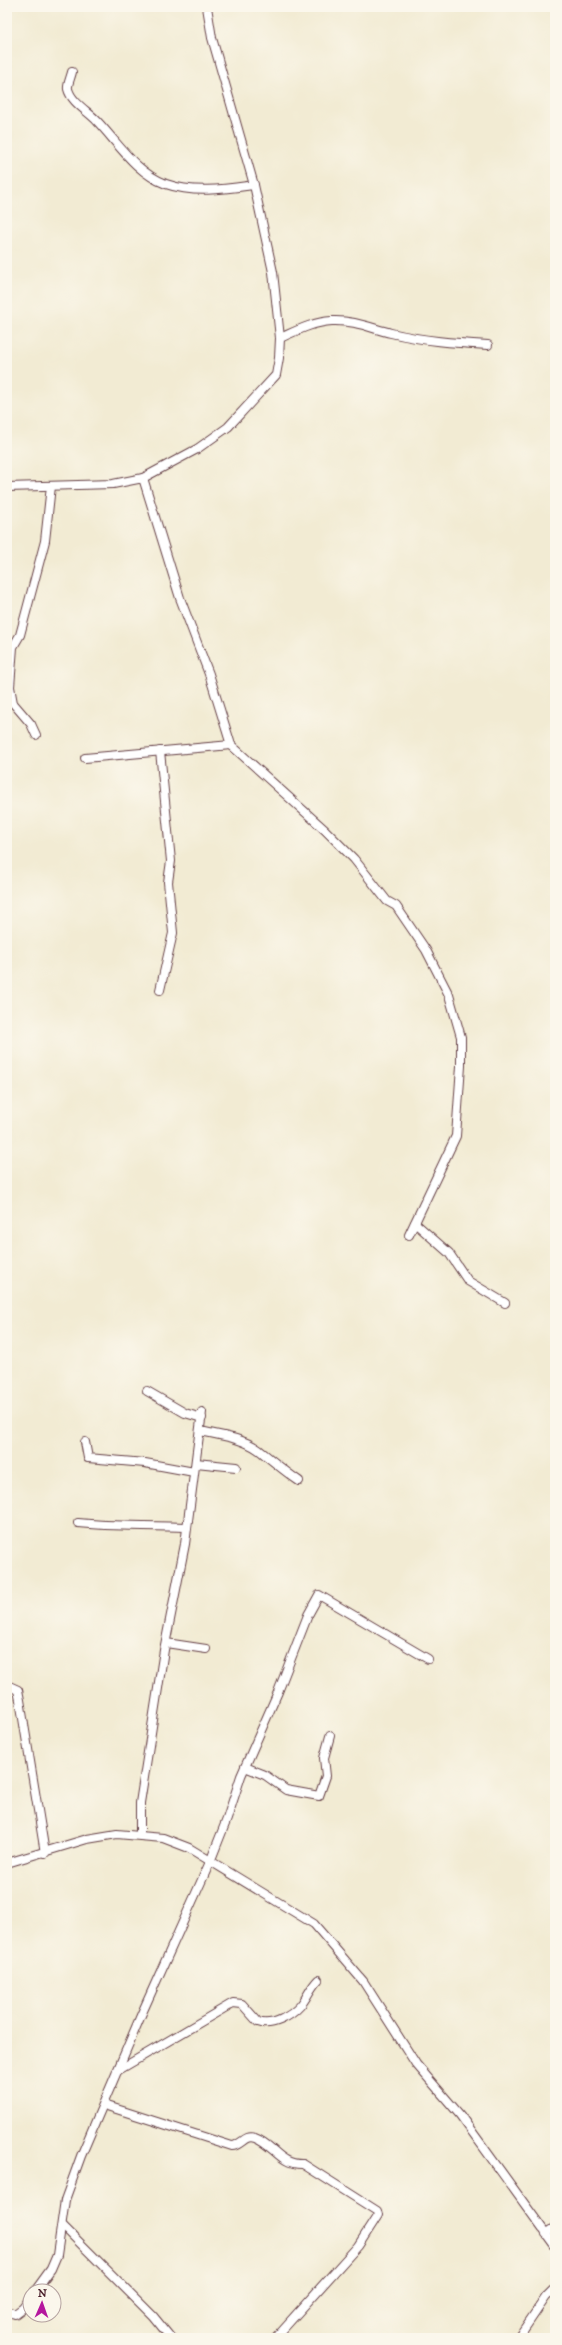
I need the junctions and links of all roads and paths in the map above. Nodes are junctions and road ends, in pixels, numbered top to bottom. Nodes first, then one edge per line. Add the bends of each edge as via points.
1 (207, 7) edge
2 (72, 72) dead end
3 (254, 185) junction
4 (280, 338) junction
5 (488, 345) dead end
6 (143, 478) junction
7 (51, 486) junction
8 (7, 487) edge
9 (36, 736) dead end
10 (231, 745) junction
11 (160, 751) junction
12 (86, 758) dead end
13 (160, 990) dead end
14 (415, 1223) junction
15 (409, 1235) dead end
16 (505, 1303) dead end
17 (147, 1391) dead end
18 (200, 1431) junction
19 (85, 1442) dead end
20 (196, 1463) junction
21 (236, 1467) dead end
22 (194, 1472) junction
23 (299, 1481) dead end
24 (78, 1524) dead end
25 (186, 1527) junction
26 (166, 1643) junction
27 (206, 1650) dead end
28 (428, 1659) dead end
29 (7, 1685) edge
30 (330, 1736) dead end
31 (245, 1767) junction
32 (140, 1835) junction
33 (45, 1853) junction
34 (210, 1862) junction
35 (7, 1863) edge
36 (318, 1980) dead end
37 (117, 2071) junction
38 (104, 2105) junction
39 (62, 2225) junction
40 (555, 2227) edge
41 (545, 2234) junction
42 (555, 2246) edge
43 (41, 2283) edge
44 (555, 2288) edge
45 (22, 2309) edge
46 (7, 2311) edge
47 (171, 2338) edge
48 (275, 2338) edge
49 (518, 2338) edge

1 - 3 street via 214,45
2 - 3 street via 68,89 72,97 143,171 165,184 186,189 219,190
3 - 4 street via 273,272
4 - 5 street via 312,325 336,321 363,324 390,333 438,342
4 - 6 street via 276,375 266,389 228,427 197,449
6 - 7 street via 114,484
6 - 10 street via 180,598 209,674
7 - 8 street
7 - 9 street via 46,541 20,635 13,648 10,687 13,703 31,724
10 - 11 street
10 - 14 street via 325,830 354,859 387,901 396,906 426,950 449,995 461,1037 456,1136
11 - 12 street
11 - 13 street via 171,861 168,882 173,933
14 - 15 street
14 - 16 street via 449,1253 468,1281
17 - 18 street via 185,1413 202,1415
18 - 20 street
18 - 23 street via 241,1441 259,1450 277,1467
19 - 22 street via 88,1458 145,1463
20 - 21 street
20 - 22 street
22 - 25 street
24 - 25 street
25 - 26 street via 177,1593
26 - 27 street
26 - 32 street via 140,1803
28 - 31 street via 319,1594
29 - 33 street via 18,1690
30 - 31 street via 324,1758 326,1776 319,1796 286,1790 265,1775
31 - 34 street
32 - 33 street via 117,1834 87,1839
32 - 34 street via 163,1838 189,1848
33 - 35 street
34 - 37 street
34 - 41 street via 314,1924 364,1981 416,2064 460,2115 515,2188
36 - 37 street via 301,2005 288,2016 263,2024 242,2004 233,2003
37 - 38 street
38 - 39 street via 72,2180 65,2200
38 - 48 street via 232,2146 254,2137 272,2148 279,2157 292,2163 303,2164 377,2211 378,2216 358,2246
39 - 43 street via 52,2269
39 - 47 street via 153,2316
40 - 41 street
41 - 42 street
44 - 49 street
45 - 46 street via 15,2314

